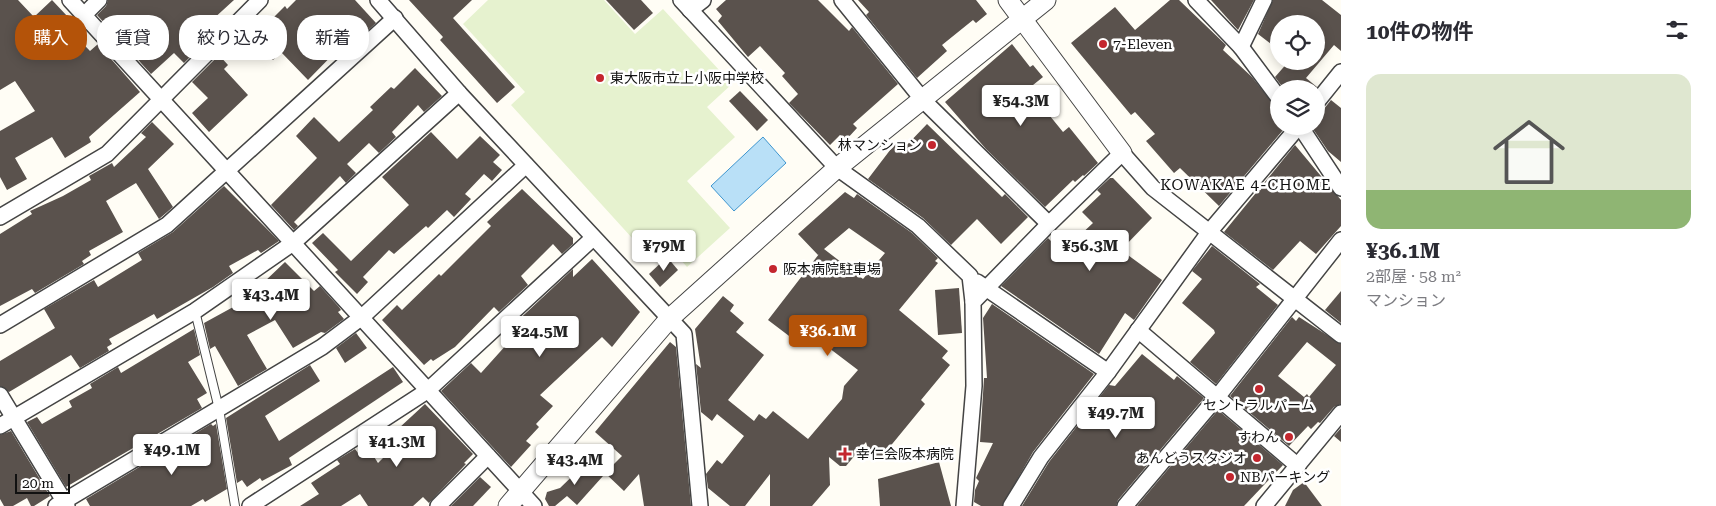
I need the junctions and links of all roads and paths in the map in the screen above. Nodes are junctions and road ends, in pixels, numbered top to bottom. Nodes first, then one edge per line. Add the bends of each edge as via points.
1 (70, 0) edge
2 (99, 0) edge
3 (260, 0) edge
4 (378, 0) edge
5 (702, 0) edge
6 (842, 0) edge
7 (1008, 0) edge
8 (1046, 0) edge
9 (1196, 0) edge
10 (1264, 0) edge
11 (685, 5) edge
12 (84, 15) joint
13 (87, 18) edge
14 (395, 18) junction
15 (1024, 18) junction
16 (1241, 47) junction
17 (1341, 72) edge
18 (1270, 86) edge
19 (1325, 92) edge
20 (459, 93) junction
21 (923, 100) junction
22 (161, 101) junction
23 (1291, 135) edge
24 (1305, 135) edge
25 (1122, 153) junction
26 (526, 165) junction
27 (837, 168) junction
28 (228, 171) junction
29 (1341, 188) edge
30 (0, 217) edge
31 (1049, 224) junction
32 (1210, 231) junction
33 (593, 238) junction
34 (1341, 240) edge
35 (293, 243) junction
36 (970, 276) junction
37 (984, 288) junction
38 (1296, 299) junction
39 (973, 302) junction
40 (195, 311) junction
41 (362, 317) junction
42 (669, 319) junction
43 (0, 324) edge
44 (1138, 330) junction
45 (1341, 335) edge
46 (1108, 372) junction
47 (427, 391) junction
48 (0, 395) edge
49 (1218, 396) junction
50 (219, 409) junction
51 (1341, 413) edge
52 (14, 418) junction
53 (0, 426) edge
54 (488, 456) junction
55 (1298, 466) junction
56 (520, 492) junction
57 (63, 504) edge
58 (255, 505) edge
59 (235, 506) edge
60 (438, 506) edge
61 (508, 506) edge
62 (534, 506) edge
63 (700, 506) edge
64 (964, 506) edge
65 (1011, 506) edge
66 (1125, 506) edge
67 (1264, 506) edge

1 - 12 street
2 - 12 street
3 - 22 street
4 - 14 street
5 - 11 street
6 - 21 street
7 - 15 street
8 - 15 street
9 - 16 street
10 - 16 street
11 - 27 street
13 - 22 street
14 - 20 street
14 - 28 street
15 - 21 street
15 - 25 street
16 - 18 street
17 - 19 street
20 - 26 street
20 - 35 street
21 - 27 street
21 - 31 street
22 - 28 street
22 - 30 street via 107,154
23 - 32 street
24 - 29 street
25 - 31 street
25 - 32 street via 1153,188
26 - 33 street
26 - 41 street
27 - 36 street via 918,226
27 - 42 street
28 - 35 street
28 - 43 street via 167,225
31 - 37 street
32 - 38 street
32 - 44 street
33 - 42 street
33 - 47 street
34 - 38 street
35 - 40 street
35 - 41 street
36 - 37 street
36 - 39 street
37 - 39 street
37 - 46 street
38 - 45 street
38 - 49 street
39 - 64 street via 974,386
40 - 50 lane
40 - 52 street
41 - 47 street
41 - 50 street via 322,347
42 - 56 street
42 - 63 street via 684,334
44 - 46 street
44 - 49 street
46 - 65 street via 1041,457
47 - 54 street
47 - 58 street
48 - 52 street
49 - 55 street
49 - 66 street
50 - 57 street
50 - 59 lane
51 - 55 street
52 - 53 street
52 - 57 street
54 - 56 street
54 - 60 street
55 - 67 street
56 - 61 street
56 - 62 street

